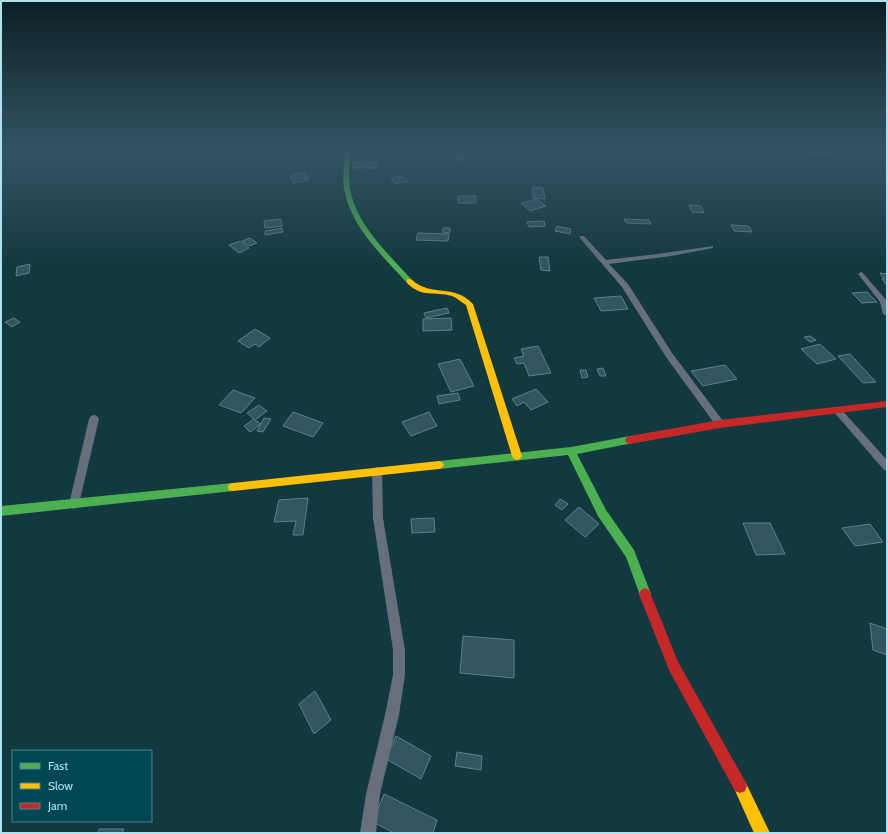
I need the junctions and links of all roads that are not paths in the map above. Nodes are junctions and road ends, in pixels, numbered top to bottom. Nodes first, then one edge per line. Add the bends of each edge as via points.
1 (347, 188) edge
2 (582, 237) dead end
3 (711, 247) dead end
4 (603, 262) junction
5 (861, 274) dead end
6 (887, 314) edge
7 (887, 404) edge
8 (837, 410) junction
9 (94, 418) dead end
10 (720, 424) junction
11 (572, 451) junction
12 (517, 456) junction
13 (887, 468) edge
14 (377, 471) junction
15 (74, 504) junction
16 (1, 511) edge
17 (368, 833) edge
18 (762, 833) edge

1 - 12 street via 353,208 363,227 412,286 425,292 456,296 469,304
2 - 4 street
3 - 4 street via 649,258
4 - 10 street via 625,286 670,355
5 - 6 street via 884,302
7 - 8 street
8 - 10 street
8 - 13 street
9 - 15 street
10 - 11 street
11 - 12 street
11 - 18 street via 602,513 630,554 673,666 746,797
12 - 14 street
14 - 15 street
14 - 17 street via 378,518 399,650 399,675 373,794
15 - 16 street

